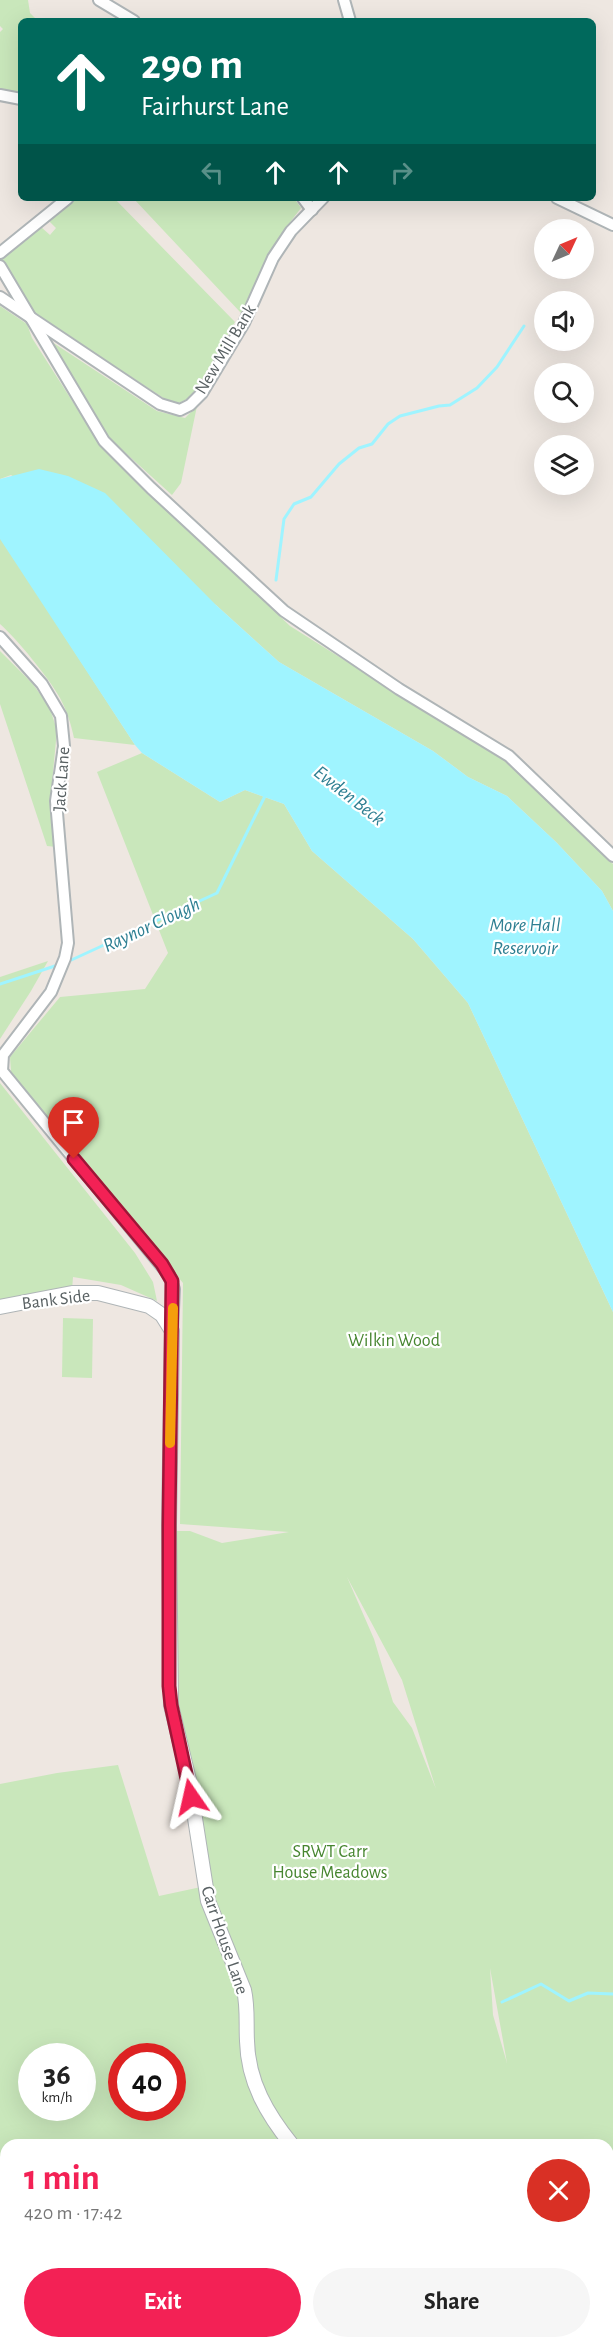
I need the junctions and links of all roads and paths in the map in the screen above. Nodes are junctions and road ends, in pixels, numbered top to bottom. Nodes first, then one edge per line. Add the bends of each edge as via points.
1 (99, 0) edge
2 (344, 0) edge
3 (129, 18) edge
4 (349, 18) edge
5 (0, 95) edge
6 (18, 98) edge
7 (64, 201) edge
8 (305, 201) edge
9 (321, 201) edge
10 (563, 201) edge
11 (312, 210) junction
12 (613, 225) edge
13 (0, 253) edge
14 (0, 266) edge
15 (0, 297) edge
16 (30, 318) junction
17 (0, 637) edge
18 (613, 856) edge
19 (0, 1307) edge
20 (172, 1330) junction
21 (287, 2139) edge

1 - 3 street
2 - 4 street
5 - 6 street
7 - 13 street
8 - 11 street
9 - 11 street, New Mill Bank
10 - 12 street
11 - 16 street, New Mill Bank via 291,231 273,258 244,323 202,393 180,410 160,404
14 - 16 street
15 - 16 street, New Mill Bank
16 - 18 street via 104,441 284,611 399,689 509,756
17 - 20 street, Jack Lane via 42,684 61,716 64,746 56,801 68,943 51,992 3,1055 2,1071 169,1275 174,1289
19 - 20 street, Bank Side via 72,1293 98,1293 149,1305
20 - 21 street, Carr House Lane via 171,1705 189,1780 208,1901 244,1990 250,2071 266,2108

